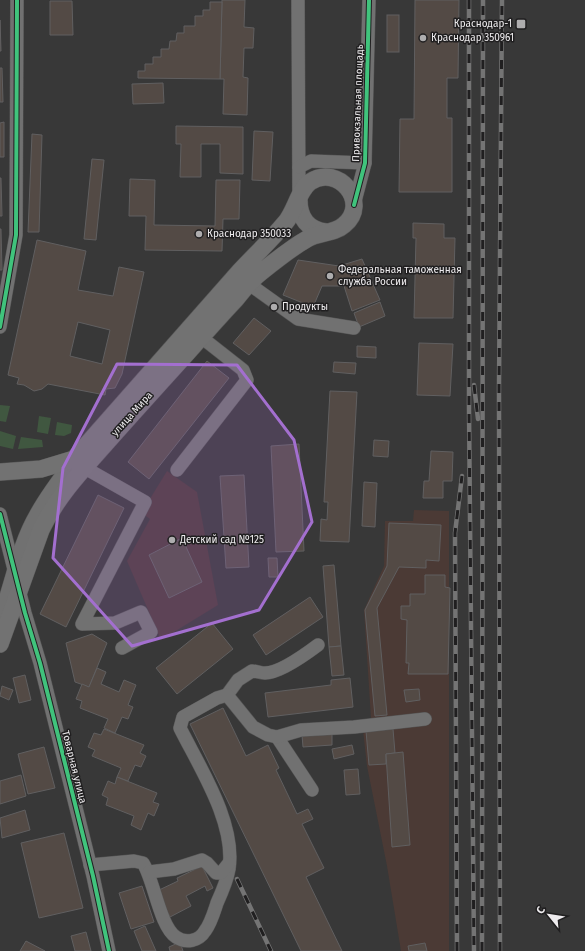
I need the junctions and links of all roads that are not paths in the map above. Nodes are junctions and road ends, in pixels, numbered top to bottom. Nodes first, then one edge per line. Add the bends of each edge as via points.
1 (17, 0) edge
2 (298, 0) edge
3 (369, 0) edge
4 (365, 163) junction
5 (299, 167) junction
6 (299, 200) junction
7 (354, 205) junction
8 (326, 232) junction
9 (249, 284) junction
10 (0, 327) edge
11 (354, 328) dead end
12 (201, 337) junction
13 (79, 463) junction
14 (177, 470) dead end
15 (0, 472) edge
16 (0, 514) edge
17 (15, 568) junction
18 (19, 588) junction
19 (0, 615) edge
20 (0, 644) edge
21 (318, 645) dead end
22 (122, 648) dead end
23 (227, 695) junction
24 (425, 719) dead end
25 (277, 737) junction
26 (312, 790) dead end
27 (229, 863) junction
28 (90, 865) junction
29 (149, 872) junction
30 (109, 951) edge

1 - 10 street via 16,235
2 - 5 street
3 - 4 street, Привокзальная площадь
4 - 5 street via 311,161
4 - 7 street, Привокзальная площадь
5 - 6 street
6 - 7 main road via 307,184 315,179 333,177 342,181 348,188 353,196
6 - 8 main road via 299,208 305,222 318,231
6 - 13 main road, улица Мира via 287,222 241,270
7 - 8 main road, Привокзальная площадь via 353,213 344,226 336,231
8 - 9 main road, улица Мира via 307,239
9 - 11 street via 298,319
9 - 12 main road, улица Мира
12 - 13 main road, улица Мира
12 - 14 street via 243,370 247,380
13 - 15 main road
13 - 17 street, улица Мира via 50,491 35,515
13 - 18 main road, улица Мира via 48,515
13 - 22 street via 145,502 82,624 115,623 141,612 151,632
16 - 17 street, Товарная улица
17 - 18 street, Товарная улица
17 - 19 street, улица Мира
18 - 20 main road, улица Мира
18 - 28 street, Товарная улица
21 - 23 street via 276,670 266,673 252,671 238,680
23 - 25 street via 253,727
23 - 27 street via 183,717 180,728 217,802 229,838
24 - 25 street via 301,730
25 - 26 street
27 - 29 street via 221,873 216,873 202,860 174,869
27 - 29 street via 224,887 205,932 197,939 187,942 176,937 169,929
28 - 29 street via 134,861 144,863
28 - 30 street, Товарная улица

